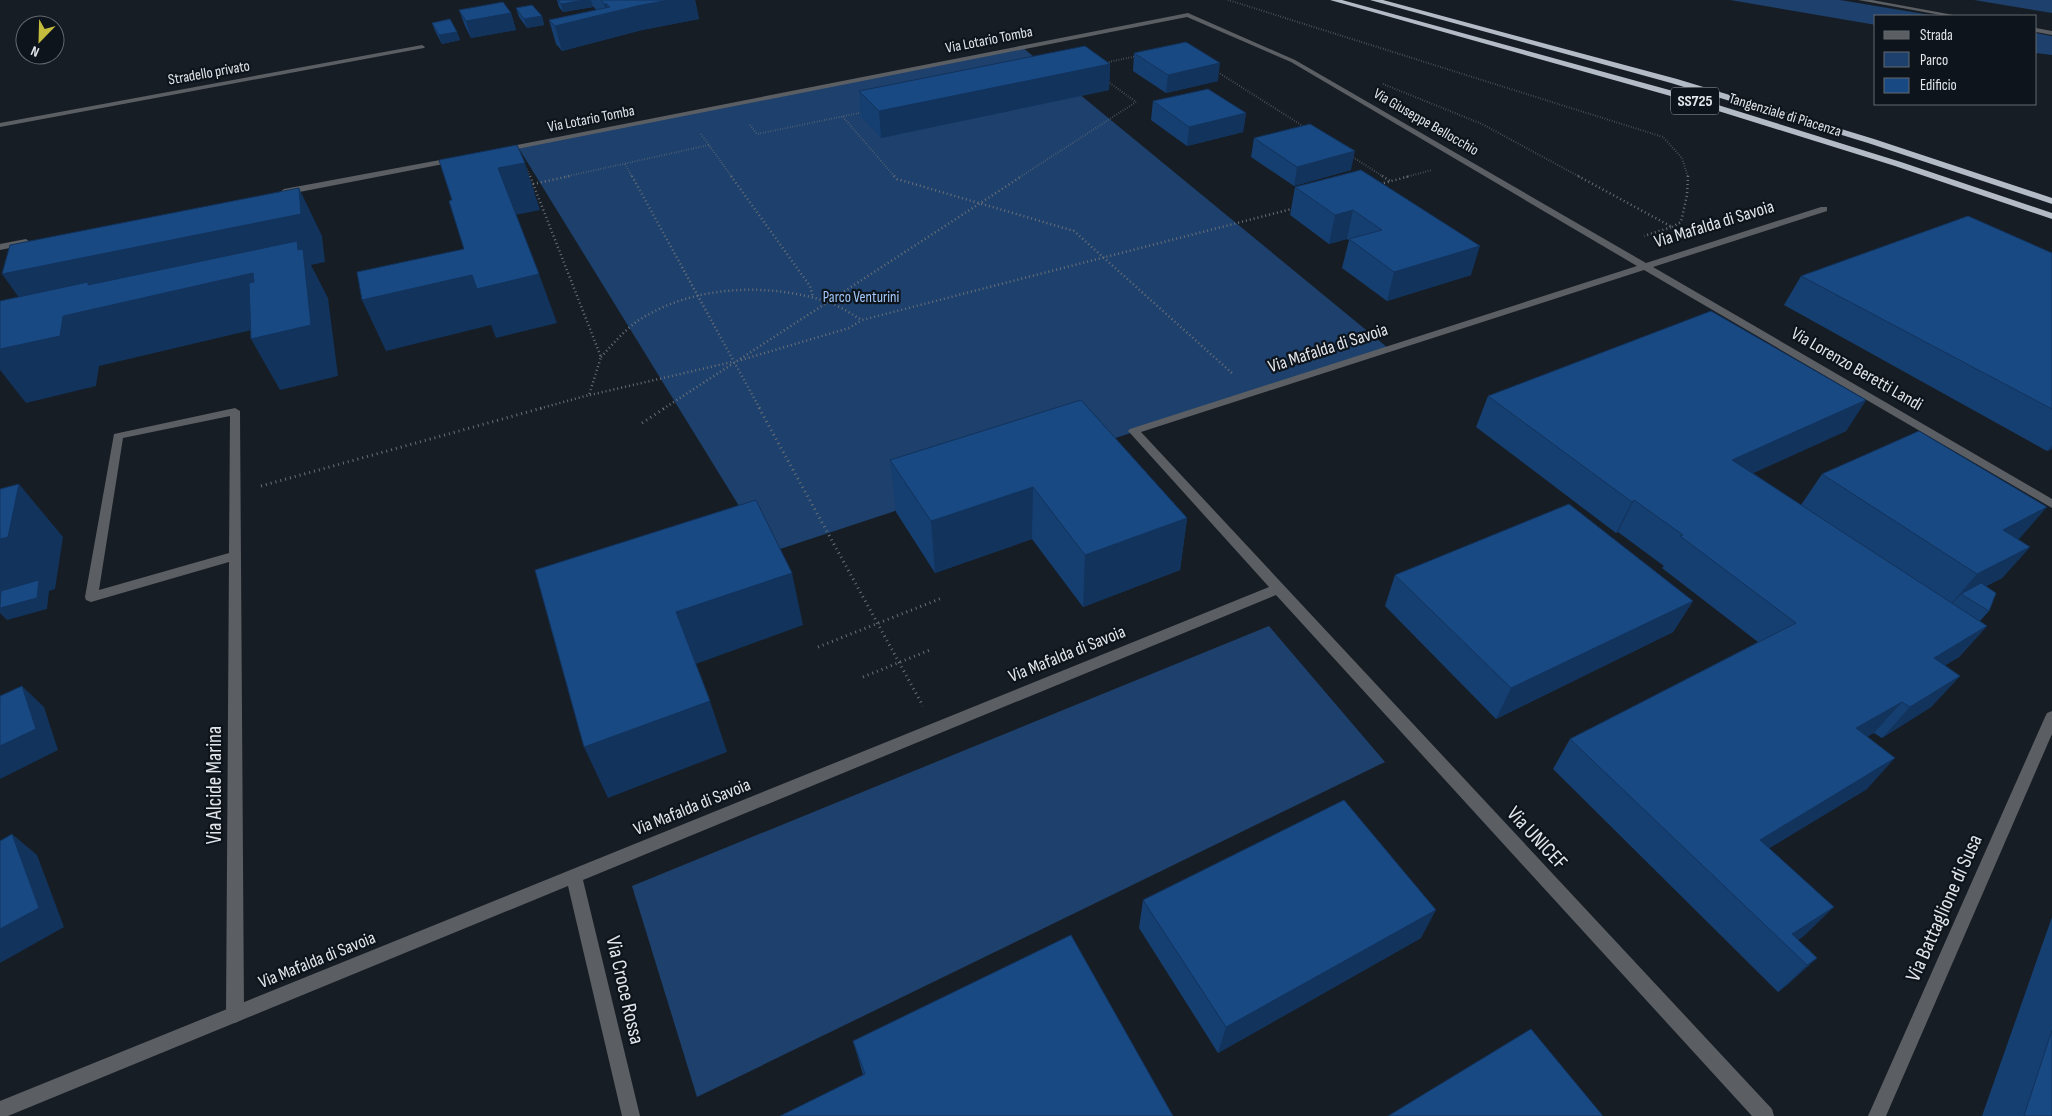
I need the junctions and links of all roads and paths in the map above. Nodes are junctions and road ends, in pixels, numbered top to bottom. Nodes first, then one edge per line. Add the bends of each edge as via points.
1 (1228, 0) edge
2 (1334, 0) edge
3 (1374, 0) edge
4 (1861, 0) edge
5 (1188, 14) joint
6 (1950, 15) edge
7 (2037, 30) edge
8 (2052, 32) edge
9 (422, 47) dead end
10 (1141, 55) edge
11 (1095, 64) edge
12 (1211, 68) edge
13 (1100, 76) edge
14 (1384, 84) dead end
15 (734, 104) junction
16 (871, 110) edge
17 (687, 114) junction
18 (842, 116) junction
19 (0, 125) edge
20 (1309, 130) edge
21 (1871, 141) junction
22 (709, 144) junction
23 (518, 147) junction
24 (491, 152) edge
25 (1350, 156) edge
26 (462, 158) edge
27 (1465, 161) junction
28 (625, 164) junction
29 (1391, 181) junction
30 (533, 184) junction
31 (1373, 186) edge
32 (2052, 192) edge
33 (279, 193) edge
34 (2052, 201) edge
35 (980, 203) junction
36 (1301, 206) edge
37 (1824, 209) dead end
38 (2052, 216) edge
39 (1672, 227) junction
40 (38, 240) edge
41 (1613, 246) junction
42 (0, 247) edge
43 (1103, 256) junction
44 (1645, 265) junction
45 (699, 296) junction
46 (813, 298) junction
47 (830, 302) junction
48 (862, 320) junction
49 (601, 357) junction
50 (735, 362) junction
51 (1253, 392) junction
52 (589, 396) junction
53 (642, 423) dead end
54 (235, 493) junction
55 (2052, 504) edge
56 (235, 556) junction
57 (1278, 588) junction
58 (942, 598) dead end
59 (878, 623) junction
60 (818, 647) dead end
61 (930, 650) dead end
62 (900, 662) junction
63 (863, 677) dead end
64 (2052, 718) edge
65 (936, 728) junction
66 (574, 875) junction
67 (235, 1014) junction
68 (0, 1110) edge
69 (631, 1116) edge
70 (1765, 1116) edge
71 (1877, 1116) edge

1 - 39 path via 1663,137 1679,152 1688,167 1682,222
2 - 38 highway, Tangenziale di Piacenza / SS725 via 1670,93
3 - 21 highway, Tangenziale di Piacenza / SS725 via 1674,82
4 - 6 street
5 - 15 street, Via Lotario Tomba
5 - 27 street, Via Giuseppe Bellocchio via 1293,61
7 - 8 street
9 - 19 street, Stradello privato
10 - 11 path
12 - 20 path
13 - 35 path via 1136,102
14 - 39 path via 1482,124
15 - 17 street, Via Lotario Tomba
15 - 18 path via 757,134
16 - 18 path
17 - 22 path
17 - 23 street, Via Lotario Tomba
18 - 35 path via 897,179
21 - 32 highway
21 - 34 highway, Tangenziale di Piacenza / SS725
22 - 28 path
22 - 46 path via 810,286
23 - 24 street, Via Lotario Tomba
23 - 30 path
25 - 29 path
26 - 33 street
27 - 29 path
27 - 41 street, Via Giuseppe Bellocchio
28 - 30 path
28 - 45 path
29 - 31 path
30 - 49 path
35 - 43 path via 1074,231
35 - 47 path
36 - 43 path
37 - 44 street, Via Mafalda di Savoia
39 - 41 path
40 - 42 street
41 - 44 street, Via Giuseppe Bellocchio
43 - 48 path
43 - 51 path
44 - 51 street, Via Mafalda di Savoia
44 - 55 street, Via Lorenzo Beretti Landi
45 - 46 path via 753,288
45 - 49 path via 681,300 642,319
45 - 50 path
46 - 47 path
47 - 48 path
47 - 50 path
48 - 50 path via 849,328
49 - 52 path
50 - 52 path
50 - 53 path
50 - 59 path
51 - 57 street, Via Mafalda di Savoia via 1134,431
52 - 54 path
54 - 56 street, Via Alcide Marina
54 - 56 street, Via Alcide Marina via 235,412 118,436 91,597
56 - 67 street, Via Alcide Marina
57 - 65 street, Via Mafalda di Savoia
57 - 70 street, Via UNICEF
58 - 59 path
59 - 60 path
59 - 62 path
61 - 62 path
62 - 63 path
62 - 65 path
64 - 71 street, Via Battaglione di Susa
65 - 66 street, Via Mafalda di Savoia
66 - 67 street, Via Mafalda di Savoia
66 - 69 street, Via Croce Rossa
67 - 68 street, Via Mafalda di Savoia

